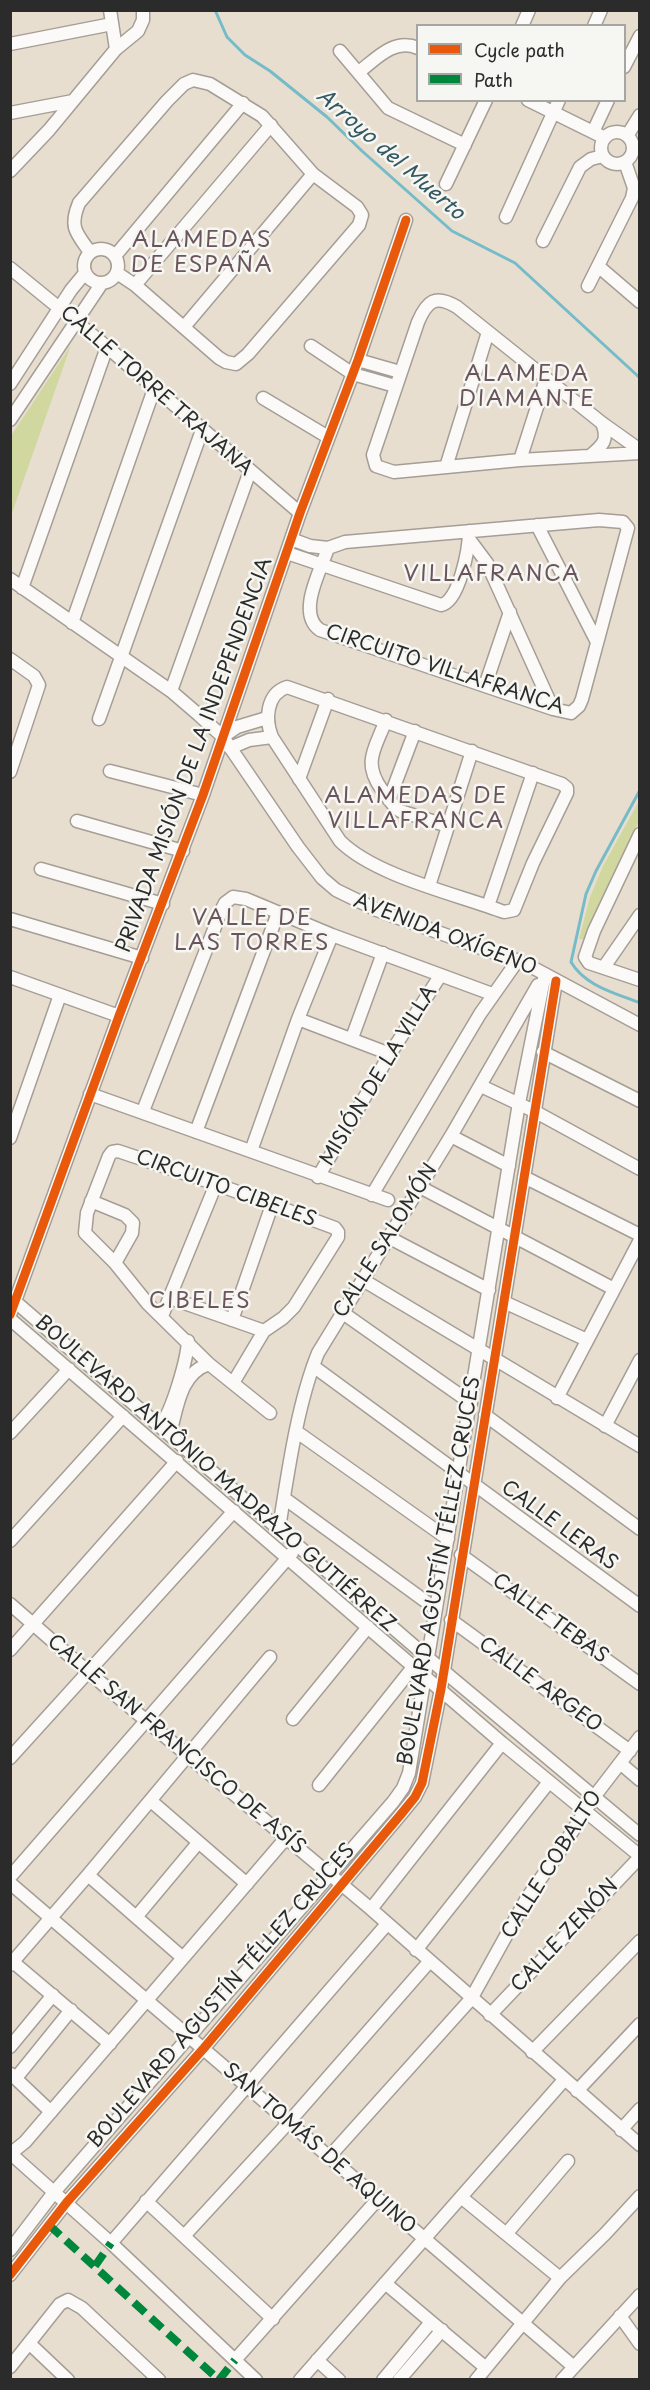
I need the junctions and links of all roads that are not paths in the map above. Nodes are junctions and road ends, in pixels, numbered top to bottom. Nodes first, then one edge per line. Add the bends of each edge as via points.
1 (110, 10) edge
2 (143, 10) edge
3 (529, 10) edge
4 (601, 10) edge
5 (112, 24) junction
6 (523, 24) edge
7 (595, 24) edge
8 (639, 36) edge
9 (10, 44) edge
10 (416, 48) edge
11 (116, 49) junction
12 (340, 51) dead end
13 (626, 62) edge
14 (359, 72) junction
15 (73, 101) junction
16 (485, 102) edge
17 (532, 102) edge
18 (558, 102) edge
19 (607, 102) edge
20 (243, 103) junction
21 (10, 113) edge
22 (553, 113) junction
23 (639, 115) edge
24 (271, 125) junction
25 (592, 132) junction
26 (605, 138) junction
27 (633, 141) edge
28 (465, 145) junction
29 (603, 156) junction
30 (631, 161) edge
31 (10, 171) edge
32 (313, 174) junction
33 (446, 184) dead end
34 (629, 207) junction
35 (506, 217) dead end
36 (639, 217) edge
37 (406, 220) dead end
38 (543, 241) dead end
39 (90, 252) junction
40 (115, 256) junction
41 (598, 266) junction
42 (10, 268) edge
43 (85, 273) junction
44 (117, 273) junction
45 (102, 283) junction
46 (135, 285) junction
47 (588, 286) dead end
48 (639, 302) edge
49 (60, 309) junction
50 (76, 321) junction
51 (184, 327) junction
52 (488, 332) junction
53 (311, 346) dead end
54 (107, 347) junction
55 (358, 360) junction
56 (400, 372) junction
57 (353, 374) junction
58 (546, 379) junction
59 (10, 384) edge
60 (395, 386) junction
61 (154, 388) junction
62 (263, 398) dead end
63 (11, 417) edge
64 (602, 423) junction
65 (202, 430) junction
66 (328, 437) junction
67 (639, 452) edge
68 (590, 456) junction
69 (520, 460) junction
70 (446, 467) junction
71 (250, 471) junction
72 (300, 513) junction
73 (537, 525) junction
74 (469, 535) junction
75 (291, 539) junction
76 (328, 548) junction
77 (286, 554) junction
78 (322, 565) junction
79 (10, 579) edge
80 (22, 588) junction
81 (510, 612) junction
82 (72, 623) junction
83 (597, 642) junction
84 (120, 655) junction
85 (10, 659) edge
86 (485, 686) junction
87 (171, 691) junction
88 (328, 699) junction
89 (553, 710) junction
90 (267, 718) junction
91 (99, 719) dead end
92 (386, 720) junction
93 (10, 729) edge
94 (415, 731) junction
95 (24, 734) junction
96 (272, 737) junction
97 (227, 743) junction
98 (472, 751) junction
99 (110, 771) dead end
100 (10, 772) edge
101 (533, 773) junction
102 (299, 779) junction
103 (203, 795) junction
104 (389, 800) junction
105 (77, 821) dead end
106 (448, 826) junction
107 (639, 834) edge
108 (183, 851) junction
109 (41, 869) dead end
110 (429, 886) junction
111 (162, 903) junction
112 (488, 906) junction
113 (278, 913) junction
114 (639, 915) edge
115 (10, 919) edge
116 (332, 935) junction
117 (383, 953) junction
118 (142, 958) junction
119 (518, 960) junction
120 (604, 967) junction
121 (545, 974) junction
122 (440, 976) junction
123 (10, 977) edge
124 (639, 980) edge
125 (556, 981) junction
126 (492, 994) junction
127 (60, 995) junction
128 (119, 1016) junction
129 (298, 1019) junction
130 (639, 1025) edge
131 (352, 1038) junction
132 (543, 1052) junction
133 (390, 1054) junction
134 (481, 1086) junction
135 (90, 1094) junction
136 (639, 1101) edge
137 (519, 1103) junction
138 (143, 1111) junction
139 (534, 1111) junction
140 (196, 1132) junction
141 (451, 1136) junction
142 (10, 1138) edge
143 (251, 1152) junction
144 (509, 1166) junction
145 (639, 1169) edge
146 (318, 1177) junction
147 (524, 1177) junction
148 (216, 1184) junction
149 (420, 1187) junction
150 (372, 1195) junction
151 (388, 1200) dead end
152 (91, 1201) junction
153 (272, 1205) junction
154 (500, 1227) junction
155 (639, 1234) edge
156 (515, 1236) junction
157 (388, 1237) junction
158 (639, 1240) edge
159 (115, 1263) junction
160 (363, 1280) junction
161 (614, 1289) junction
162 (489, 1290) junction
163 (170, 1298) junction
164 (13, 1300) edge
165 (504, 1302) junction
166 (343, 1313) junction
167 (162, 1316) junction
168 (10, 1317) edge
169 (231, 1320) junction
170 (264, 1331) junction
171 (586, 1340) junction
172 (188, 1341) junction
173 (479, 1349) junction
174 (495, 1359) junction
175 (639, 1360) edge
176 (209, 1364) junction
177 (313, 1366) junction
178 (69, 1369) junction
179 (233, 1383) junction
180 (557, 1398) junction
181 (471, 1403) junction
182 (270, 1413) dead end
183 (485, 1415) junction
184 (123, 1416) junction
185 (605, 1426) junction
186 (165, 1430) junction
187 (297, 1432) junction
188 (10, 1433) edge
189 (639, 1446) edge
190 (177, 1461) junction
191 (459, 1474) junction
192 (473, 1486) junction
193 (284, 1498) junction
194 (234, 1511) junction
195 (279, 1528) junction
196 (639, 1529) edge
197 (448, 1539) junction
198 (10, 1541) edge
199 (298, 1545) junction
200 (461, 1554) junction
201 (288, 1557) junction
202 (10, 1604) edge
203 (639, 1606) edge
204 (436, 1609) junction
205 (451, 1620) junction
206 (33, 1624) junction
207 (368, 1627) junction
208 (10, 1650) edge
209 (270, 1657) dead end
210 (428, 1658) junction
211 (414, 1666) junction
212 (443, 1670) junction
213 (87, 1671) junction
214 (425, 1675) junction
215 (639, 1684) edge
216 (441, 1689) junction
217 (293, 1719) dead end
218 (147, 1720) junction
219 (639, 1737) edge
220 (502, 1743) junction
221 (630, 1750) junction
222 (188, 1755) junction
223 (10, 1758) edge
224 (620, 1762) junction
225 (639, 1780) edge
226 (549, 1782) junction
227 (319, 1785) dead end
228 (594, 1797) junction
229 (151, 1801) junction
230 (586, 1811) junction
231 (639, 1835) edge
232 (286, 1838) junction
233 (198, 1843) junction
234 (639, 1856) edge
235 (329, 1874) junction
236 (88, 1875) junction
237 (10, 1877) edge
238 (10, 1883) edge
239 (248, 1884) junction
240 (342, 1885) junction
241 (371, 1909) junction
242 (137, 1916) junction
243 (50, 1919) junction
244 (387, 1924) junction
245 (639, 1941) edge
246 (416, 1950) junction
247 (183, 1958) junction
248 (429, 1962) junction
249 (12, 1963) edge
250 (53, 1995) junction
251 (471, 1999) junction
252 (148, 2000) junction
253 (71, 2010) junction
254 (490, 2015) junction
255 (639, 2024) edge
256 (20, 2036) junction
257 (191, 2036) junction
258 (110, 2044) junction
259 (10, 2047) edge
260 (204, 2048) junction
261 (37, 2050) junction
262 (532, 2052) junction
263 (13, 2076) edge
264 (564, 2080) junction
265 (246, 2086) junction
266 (577, 2091) junction
267 (639, 2109) edge
268 (51, 2112) junction
269 (289, 2122) junction
270 (621, 2130) junction
271 (639, 2145) edge
272 (11, 2153) edge
273 (330, 2157) junction
274 (568, 2161) dead end
275 (55, 2191) junction
276 (639, 2196) edge
277 (461, 2197) junction
278 (378, 2199) junction
279 (146, 2201) junction
280 (67, 2202) junction
281 (507, 2234) junction
282 (184, 2236) junction
283 (423, 2240) junction
284 (111, 2242) junction
285 (10, 2250) edge
286 (10, 2275) edge
287 (560, 2278) junction
288 (385, 2283) junction
289 (639, 2295) edge
290 (620, 2316) junction
291 (273, 2319) junction
292 (524, 2324) junction
293 (436, 2326) junction
294 (29, 2343) junction
295 (639, 2344) edge
296 (236, 2360) junction
297 (317, 2360) junction
298 (10, 2367) edge
299 (574, 2367) junction
300 (486, 2368) junction
301 (68, 2379) edge
302 (159, 2379) edge
303 (256, 2379) edge
304 (300, 2379) edge
305 (339, 2379) edge
306 (383, 2379) edge
307 (399, 2379) edge
308 (476, 2379) edge
309 (562, 2379) edge

1 - 5 street
2 - 11 street via 144,20 138,31
3 - 6 street
4 - 7 street
5 - 9 street
5 - 11 street
8 - 13 street
10 - 14 street via 393,46
11 - 15 street
12 - 14 street
14 - 28 street via 388,108
15 - 21 street
15 - 31 street
16 - 28 street
17 - 22 street
18 - 22 street
19 - 25 street
20 - 24 street
20 - 39 street via 202,81 188,81 178,89 79,203 73,222
20 - 40 street
22 - 25 street
22 - 35 street
23 - 27 street
24 - 32 street
24 - 46 street
25 - 26 street
26 - 27 street via 615,132
26 - 29 street
27 - 30 street
28 - 33 street
29 - 30 street via 615,164
29 - 38 street via 580,167
30 - 34 street via 634,188
32 - 51 street
32 - 51 street via 357,207 362,215 359,225 236,364 219,358
34 - 36 street
34 - 41 street
37 - 55 street, PRIVADA MISIÓN DE LA INDEPENDENCIA
39 - 40 street via 103,249
39 - 43 street via 84,262
40 - 44 street
41 - 47 street
41 - 48 street
42 - 49 street, CALLE TORRE TRAJANA
43 - 45 street
43 - 49 street
44 - 45 street
44 - 46 street
45 - 50 street
46 - 51 street
49 - 50 street, CALLE TORRE TRAJANA
49 - 59 street
50 - 54 street, CALLE TORRE TRAJANA
50 - 63 street
52 - 56 street via 450,303 435,300 422,312
52 - 58 street
52 - 70 street
53 - 57 street
54 - 61 street, CALLE TORRE TRAJANA
54 - 80 street
55 - 56 street
55 - 57 street, PRIVADA MISIÓN DE LA INDEPENDENCIA
56 - 60 street
57 - 60 street
57 - 66 street, PRIVADA MISIÓN DE LA INDEPENDENCIA
58 - 64 street
58 - 69 street
60 - 70 street via 375,444 376,466 394,472
61 - 65 street, CALLE TORRE TRAJANA
61 - 82 street
62 - 66 street
64 - 67 street
64 - 68 street via 605,441
65 - 71 street, CALLE TORRE TRAJANA
65 - 84 street
66 - 72 street, PRIVADA MISIÓN DE LA INDEPENDENCIA
67 - 68 street
68 - 69 street
69 - 70 street
71 - 72 street, CALLE TORRE TRAJANA
71 - 87 street
72 - 75 street, PRIVADA MISIÓN DE LA INDEPENDENCIA
73 - 74 street, CIRCUITO VILLAFRANCA
73 - 83 street
73 - 83 street, CIRCUITO VILLAFRANCA via 610,520 627,525 626,542
74 - 76 street, CIRCUITO VILLAFRANCA via 345,542
74 - 78 street via 458,586 446,604 434,604
74 - 81 street
75 - 76 street, CIRCUITO VILLAFRANCA
75 - 77 street, PRIVADA MISIÓN DE LA INDEPENDENCIA
76 - 78 street, CIRCUITO VILLAFRANCA
77 - 78 street
77 - 97 street, PRIVADA MISIÓN DE LA INDEPENDENCIA
78 - 86 street, CIRCUITO VILLAFRANCA via 309,608 314,626
79 - 80 street, AVENIDA OXÍGENO
80 - 82 street, AVENIDA OXÍGENO
81 - 86 street
81 - 89 street
82 - 84 street, AVENIDA OXÍGENO
83 - 89 street, CIRCUITO VILLAFRANCA via 579,706 571,713
84 - 87 street, AVENIDA OXÍGENO
84 - 91 street
85 - 95 street via 34,676 39,685
86 - 89 street, CIRCUITO VILLAFRANCA
87 - 97 street, AVENIDA OXÍGENO
88 - 90 street via 287,687 276,694
88 - 92 street
88 - 102 street
90 - 96 street
90 - 97 street via 237,727
92 - 94 street
92 - 104 street via 370,767
93 - 95 street
94 - 98 street
94 - 104 street
95 - 100 street
96 - 97 street
96 - 102 street
97 - 103 street, PRIVADA MISIÓN DE LA INDEPENDENCIA
97 - 119 street, AVENIDA OXÍGENO via 298,847 336,890 377,910
98 - 101 street
98 - 106 street
99 - 103 street
101 - 112 street
101 - 112 street via 562,784 567,793 517,905 509,912
102 - 110 street via 349,850 377,867
103 - 108 street, PRIVADA MISIÓN DE LA INDEPENDENCIA
104 - 106 street via 400,811
105 - 108 street
106 - 110 street
107 - 120 street via 586,952 586,961
108 - 111 street, PRIVADA MISIÓN DE LA INDEPENDENCIA
109 - 111 street
110 - 112 street
111 - 118 street, PRIVADA MISIÓN DE LA INDEPENDENCIA
113 - 116 street
113 - 138 street via 239,897 225,903
113 - 140 street
114 - 120 street
115 - 118 street, PRIVADA MISIÓN DE LA INDEPENDENCIA
116 - 117 street
116 - 129 street
117 - 122 street
117 - 131 street
118 - 128 street, PRIVADA MISIÓN DE LA INDEPENDENCIA
119 - 121 street, AVENIDA OXÍGENO
119 - 126 street
120 - 124 street
121 - 125 street, AVENIDA OXÍGENO
121 - 134 street, CALLE SALOMÓN
121 - 137 street, BOULEVARD AGUSTÍN TÉLLEZ CRUCES
122 - 126 street
122 - 133 street, MISIÓN DE LA VILLA
123 - 127 street
125 - 130 street, AVENIDA OXÍGENO
125 - 132 street, BOULEVARD AGUSTÍN TÉLLEZ CRUCES
126 - 150 street
127 - 128 street
127 - 142 street
128 - 135 street, PRIVADA MISIÓN DE LA INDEPENDENCIA
129 - 131 street
129 - 143 street
131 - 133 street
132 - 136 street
132 - 139 street, BOULEVARD AGUSTÍN TÉLLEZ CRUCES
133 - 146 street, MISIÓN DE LA VILLA
134 - 137 street
134 - 141 street, CALLE SALOMÓN
135 - 138 street
135 - 164 street, PRIVADA MISIÓN DE LA INDEPENDENCIA
137 - 139 street
137 - 144 street, BOULEVARD AGUSTÍN TÉLLEZ CRUCES
138 - 140 street
139 - 145 street
139 - 147 street, BOULEVARD AGUSTÍN TÉLLEZ CRUCES
140 - 143 street
141 - 144 street
141 - 149 street, CALLE SALOMÓN
143 - 146 street
144 - 154 street, BOULEVARD AGUSTÍN TÉLLEZ CRUCES
146 - 150 street
147 - 155 street
147 - 156 street, BOULEVARD AGUSTÍN TÉLLEZ CRUCES
148 - 152 street, CIRCUITO CIBELES via 118,1151 109,1155
148 - 153 street, CIRCUITO CIBELES
148 - 163 street
149 - 154 street
149 - 157 street, CALLE SALOMÓN
150 - 151 street
152 - 159 street, CIRCUITO CIBELES via 85,1233
152 - 159 street via 125,1215 133,1223 132,1233
153 - 169 street
153 - 170 street, CIRCUITO CIBELES via 343,1230 294,1307
154 - 156 street
154 - 162 street, BOULEVARD AGUSTÍN TÉLLEZ CRUCES
156 - 161 street
156 - 165 street, BOULEVARD AGUSTÍN TÉLLEZ CRUCES
157 - 160 street, CALLE SALOMÓN
157 - 162 street
158 - 161 street
159 - 167 street, CIRCUITO CIBELES
160 - 166 street, CALLE SALOMÓN
160 - 173 street
161 - 171 street
162 - 173 street, BOULEVARD AGUSTÍN TÉLLEZ CRUCES
163 - 167 street
163 - 169 street
164 - 168 street, PRIVADA MISIÓN DE LA INDEPENDENCIA
164 - 186 street, BOULEVARD ANTÔNIO MADRAZO GUTIÉRREZ
165 - 171 street
165 - 174 street, BOULEVARD AGUSTÍN TÉLLEZ CRUCES
166 - 177 street, CALLE SALOMÓN
166 - 181 street
167 - 172 street, CIRCUITO CIBELES
168 - 178 street, BOULEVARD ANTÔNIO MADRAZO GUTIÉRREZ
169 - 170 street
170 - 179 street, CIRCUITO CIBELES
171 - 180 street
172 - 176 street, CIRCUITO CIBELES
172 - 186 street
173 - 174 street
173 - 181 street, BOULEVARD AGUSTÍN TÉLLEZ CRUCES
174 - 180 street
174 - 183 street, BOULEVARD AGUSTÍN TÉLLEZ CRUCES
175 - 185 street
176 - 179 street, CIRCUITO CIBELES
176 - 186 street via 195,1371 187,1381
177 - 187 street, CALLE SALOMÓN
177 - 191 street, CALLE LERAS
178 - 184 street, BOULEVARD ANTÔNIO MADRAZO GUTIÉRREZ
178 - 188 street
179 - 182 street, CIRCUITO CIBELES
180 - 185 street
181 - 191 street, BOULEVARD AGUSTÍN TÉLLEZ CRUCES
183 - 192 street, BOULEVARD AGUSTÍN TÉLLEZ CRUCES
183 - 196 street
184 - 190 street, BOULEVARD ANTÔNIO MADRAZO GUTIÉRREZ
184 - 198 street
185 - 189 street
186 - 195 street, BOULEVARD ANTÔNIO MADRAZO GUTIÉRREZ
187 - 193 street, CALLE SALOMÓN
187 - 197 street
190 - 194 street, BOULEVARD ANTÔNIO MADRAZO GUTIÉRREZ
190 - 206 street
191 - 192 street, CALLE LERAS
191 - 197 street, BOULEVARD AGUSTÍN TÉLLEZ CRUCES
192 - 200 street, BOULEVARD AGUSTÍN TÉLLEZ CRUCES
192 - 203 street, CALLE LERAS
193 - 195 street, CALLE SALOMÓN
193 - 204 street
194 - 201 street, BOULEVARD ANTÔNIO MADRAZO GUTIÉRREZ
194 - 213 street
195 - 199 street, BOULEVARD ANTÔNIO MADRAZO GUTIÉRREZ
197 - 204 street, BOULEVARD AGUSTÍN TÉLLEZ CRUCES
199 - 201 street
199 - 210 street, BOULEVARD ANTÔNIO MADRAZO GUTIÉRREZ
200 - 205 street, BOULEVARD AGUSTÍN TÉLLEZ CRUCES
200 - 215 street, CALLE TEBAS
201 - 207 street, BOULEVARD ANTÔNIO MADRAZO GUTIÉRREZ
201 - 218 street
202 - 206 street, CALLE SAN FRANCISCO DE ASÍS
204 - 210 street, BOULEVARD AGUSTÍN TÉLLEZ CRUCES
205 - 212 street, BOULEVARD AGUSTÍN TÉLLEZ CRUCES
205 - 221 street, CALLE ARGEO
206 - 208 street
206 - 213 street, CALLE SAN FRANCISCO DE ASÍS
207 - 211 street, BOULEVARD ANTÔNIO MADRAZO GUTIÉRREZ
207 - 217 street
209 - 222 street
210 - 212 street, BOULEVARD ANTÔNIO MADRAZO GUTIÉRREZ
210 - 214 street, BOULEVARD AGUSTÍN TÉLLEZ CRUCES
211 - 214 street, BOULEVARD ANTÔNIO MADRAZO GUTIÉRREZ
211 - 227 street
212 - 216 street, BOULEVARD AGUSTÍN TÉLLEZ CRUCES
212 - 228 street, BOULEVARD ANTÔNIO MADRAZO GUTIÉRREZ
213 - 218 street, CALLE SAN FRANCISCO DE ASÍS
213 - 223 street
214 - 216 street, BOULEVARD ANTÔNIO MADRAZO GUTIÉRREZ
214 - 235 street, BOULEVARD AGUSTÍN TÉLLEZ CRUCES via 414,1754 403,1788
216 - 220 street, BOULEVARD ANTÔNIO MADRAZO GUTIÉRREZ
216 - 240 street, BOULEVARD AGUSTÍN TÉLLEZ CRUCES via 422,1783
218 - 222 street, CALLE SAN FRANCISCO DE ASÍS
218 - 237 street
219 - 221 street, CALLE COBALTO
220 - 226 street, BOULEVARD ANTÔNIO MADRAZO GUTIÉRREZ
220 - 241 street
221 - 224 street, CALLE COBALTO
222 - 229 street
222 - 232 street, CALLE SAN FRANCISCO DE ASÍS
224 - 225 street
224 - 228 street, CALLE COBALTO
226 - 230 street, BOULEVARD ANTÔNIO MADRAZO GUTIÉRREZ
226 - 246 street
228 - 230 street, CALLE COBALTO
228 - 231 street, BOULEVARD ANTÔNIO MADRAZO GUTIÉRREZ
229 - 233 street
229 - 236 street
230 - 234 street, BOULEVARD ANTÔNIO MADRAZO GUTIÉRREZ
230 - 251 street, CALLE COBALTO via 527,1899
232 - 235 street, CALLE SAN FRANCISCO DE ASÍS
232 - 239 street
233 - 239 street
233 - 242 street
234 - 254 street, CALLE ZENÓN
235 - 240 street, CALLE SAN FRANCISCO DE ASÍS
235 - 257 street, BOULEVARD AGUSTÍN TÉLLEZ CRUCES
236 - 242 street
236 - 243 street
238 - 243 street, SAN TOMÁS DE AQUINO
239 - 247 street
240 - 241 street, CALLE SAN FRANCISCO DE ASÍS
240 - 260 street, BOULEVARD AGUSTÍN TÉLLEZ CRUCES
241 - 244 street, CALLE SAN FRANCISCO DE ASÍS
242 - 247 street
243 - 249 street
243 - 252 street, SAN TOMÁS DE AQUINO
244 - 246 street, CALLE SAN FRANCISCO DE ASÍS
244 - 265 street
245 - 262 street
246 - 248 street, CALLE SAN FRANCISCO DE ASÍS
247 - 252 street
248 - 251 street, CALLE SAN FRANCISCO DE ASÍS
248 - 269 street
249 - 250 street
250 - 253 street
250 - 256 street
251 - 254 street, CALLE SAN FRANCISCO DE ASÍS
251 - 273 street, CALLE COBALTO
252 - 257 street, SAN TOMÁS DE AQUINO
252 - 258 street
253 - 258 street
253 - 261 street
254 - 262 street, CALLE SAN FRANCISCO DE ASÍS
255 - 266 street
256 - 259 street
256 - 261 street
257 - 260 street, SAN TOMÁS DE AQUINO
257 - 275 street, BOULEVARD AGUSTÍN TÉLLEZ CRUCES
258 - 268 street
260 - 265 street, SAN TOMÁS DE AQUINO
260 - 280 street, BOULEVARD AGUSTÍN TÉLLEZ CRUCES
261 - 263 street
262 - 264 street, CALLE SAN FRANCISCO DE ASÍS
263 - 268 street
264 - 266 street, CALLE SAN FRANCISCO DE ASÍS
264 - 277 street
265 - 269 street, SAN TOMÁS DE AQUINO
265 - 279 street
266 - 270 street, CALLE SAN FRANCISCO DE ASÍS
267 - 270 street
268 - 272 street
269 - 273 street, SAN TOMÁS DE AQUINO
269 - 282 street
270 - 271 street, CALLE SAN FRANCISCO DE ASÍS
272 - 275 street
273 - 278 street, SAN TOMÁS DE AQUINO
274 - 281 street
275 - 280 street
275 - 285 street, BOULEVARD AGUSTÍN TÉLLEZ CRUCES
276 - 287 street
277 - 281 street
277 - 283 street
278 - 283 street, SAN TOMÁS DE AQUINO
278 - 291 street
279 - 282 street
279 - 284 street
280 - 284 street
280 - 286 street, BOULEVARD AGUSTÍN TÉLLEZ CRUCES
281 - 287 street
282 - 291 street
283 - 288 street
283 - 292 street, SAN TOMÁS DE AQUINO
284 - 296 street
287 - 292 street
288 - 293 street
288 - 297 street
289 - 290 street
290 - 295 street
290 - 299 street
291 - 296 street
292 - 299 street, SAN TOMÁS DE AQUINO
292 - 300 street
293 - 300 street
293 - 306 street
293 - 307 street
294 - 298 street
294 - 301 street
294 - 302 street via 60,2304 71,2300
296 - 303 street
297 - 304 street
297 - 305 street
299 - 309 street
300 - 308 street

